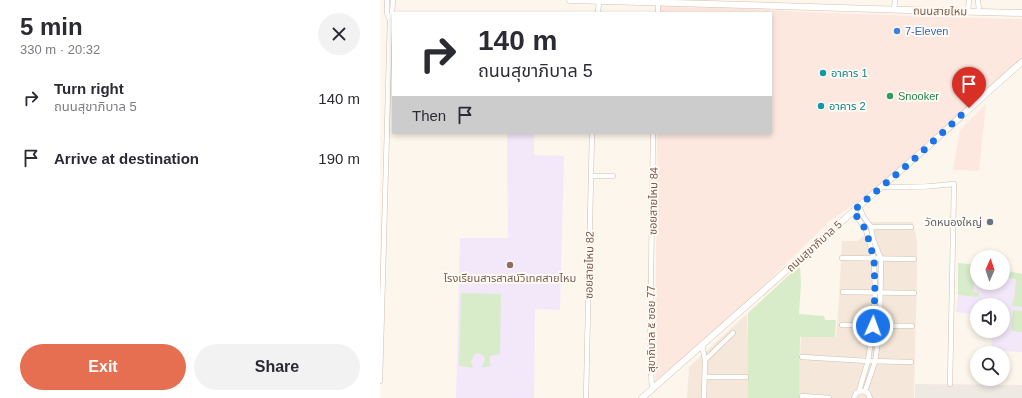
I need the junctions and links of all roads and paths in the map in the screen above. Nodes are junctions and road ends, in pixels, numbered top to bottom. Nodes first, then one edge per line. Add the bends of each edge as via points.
1 (388, 0) edge
2 (393, 0) edge
3 (570, 0) edge
4 (894, 0) edge
5 (969, 0) edge
6 (978, 0) edge
7 (597, 1) edge
8 (659, 1) edge
9 (678, 1) edge
10 (797, 3) edge
11 (894, 10) junction
12 (968, 11) junction
13 (979, 11) junction
14 (392, 12) edge
15 (598, 12) edge
16 (658, 12) edge
17 (1022, 12) edge
18 (392, 14) edge
19 (390, 20) junction
20 (1022, 62) edge
21 (592, 134) edge
22 (653, 134) edge
23 (591, 176) junction
24 (613, 176) dead end
25 (881, 187) junction
26 (859, 206) junction
27 (853, 211) junction
28 (871, 227) junction
29 (912, 227) dead end
30 (842, 258) dead end
31 (874, 259) junction
32 (882, 259) junction
33 (914, 259) dead end
34 (651, 269) joint
35 (843, 292) dead end
36 (875, 293) junction
37 (881, 293) junction
38 (914, 293) dead end
39 (842, 325) dead end
40 (873, 326) junction
41 (880, 326) junction
42 (912, 326) dead end
43 (733, 333) dead end
44 (702, 345) junction
45 (802, 357) dead end
46 (705, 360) junction
47 (868, 362) junction
48 (875, 362) junction
49 (912, 362) dead end
50 (704, 377) junction
51 (746, 377) dead end
52 (380, 381) edge
53 (950, 384) dead end
54 (652, 389) junction
55 (862, 391) junction
56 (802, 396) dead end
57 (586, 398) edge
58 (642, 398) edge
59 (704, 398) edge
60 (829, 398) edge
61 (854, 398) edge
62 (870, 398) edge

1 - 19 street via 387,13
2 - 14 street
3 - 7 main road, ถนนสายไหม
4 - 11 street
5 - 12 street
6 - 13 street
7 - 8 main road, ถนนสายไหม
7 - 15 street
8 - 9 main road, ถนนสายไหม
8 - 16 street
9 - 10 main road, ถนนสายไหม
10 - 11 main road, ถนนสายไหม
11 - 12 main road, ถนนสายไหม
12 - 13 main road, ถนนสายไหม
13 - 17 main road, ถนนสายไหม
18 - 19 street
19 - 52 street
20 - 25 main road, ถนนสุขาภิบาล 5
21 - 23 street, ซอยสายไหม 82
22 - 34 street, ซอยสายไหม 84
23 - 24 street
23 - 57 street, ซอยสายไหม 82
25 - 26 main road, ถนนสุขาภิบาล 5
25 - 53 street via 954,184
26 - 27 main road, ถนนสุขาภิบาล 5
26 - 28 street
27 - 31 street via 866,230
27 - 44 main road, ถนนสุขาภิบาล 5
28 - 29 street
28 - 32 street via 873,239
30 - 31 street
31 - 32 street
31 - 36 street
32 - 33 street
32 - 37 street
34 - 54 street, สุขาภิบาล ๕ ซอย 77
35 - 36 street
36 - 37 street
36 - 40 street
37 - 38 street
37 - 41 street
39 - 40 street
40 - 41 street
40 - 47 street
41 - 42 street
41 - 48 street
43 - 46 street
44 - 46 street
44 - 54 main road, ถนนสุขาภิบาล 5
45 - 47 street
46 - 50 street
47 - 48 street
47 - 55 street
48 - 49 street
48 - 55 street
50 - 51 street
50 - 59 street
54 - 58 main road, ถนนสุขาภิบาล 5
55 - 61 street via 856,393
55 - 62 street via 868,393
56 - 60 street

